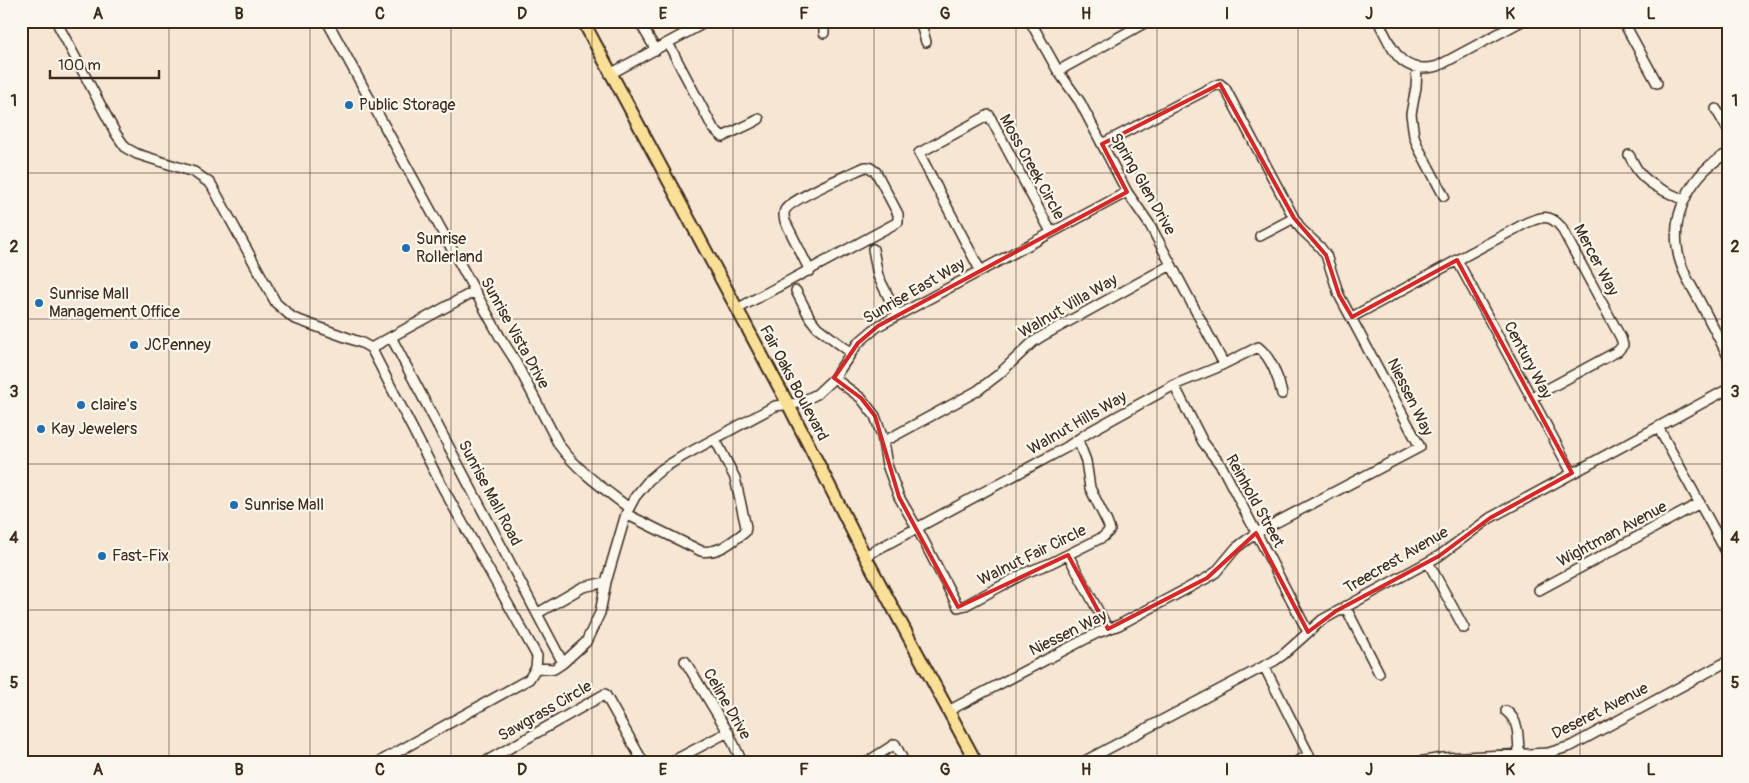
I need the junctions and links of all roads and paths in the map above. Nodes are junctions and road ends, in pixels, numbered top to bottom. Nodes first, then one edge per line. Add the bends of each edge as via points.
1 (56, 21) edge
2 (327, 21) edge
3 (583, 21) edge
4 (639, 21) edge
5 (708, 21) edge
6 (824, 21) edge
7 (920, 21) edge
8 (1030, 21) edge
9 (1148, 21) edge
10 (1378, 21) edge
11 (1522, 21) edge
12 (1623, 21) edge
13 (824, 33) dead end
14 (926, 42) dead end
15 (668, 43) junction
16 (656, 50) junction
17 (1417, 68) junction
18 (1058, 71) junction
19 (610, 74) junction
20 (1657, 82) dead end
21 (1716, 109) dead end
22 (759, 119) dead end
23 (1728, 130) edge
24 (1102, 144) junction
25 (1728, 153) edge
26 (1628, 155) dead end
27 (1127, 192) junction
28 (1444, 196) dead end
29 (1684, 200) junction
30 (1294, 218) junction
31 (1051, 232) junction
32 (1260, 236) dead end
33 (873, 249) dead end
34 (1457, 260) junction
35 (1171, 265) junction
36 (980, 270) junction
37 (810, 271) junction
38 (475, 291) junction
39 (796, 291) dead end
40 (737, 309) junction
41 (898, 314) junction
42 (1352, 317) junction
43 (390, 337) junction
44 (371, 348) junction
45 (850, 352) junction
46 (1728, 356) edge
47 (1224, 364) junction
48 (834, 378) junction
49 (1174, 386) junction
50 (1728, 389) edge
51 (1282, 394) dead end
52 (1531, 398) junction
53 (788, 404) junction
54 (1658, 427) junction
55 (715, 439) junction
56 (1078, 440) junction
57 (883, 442) junction
58 (1572, 473) junction
59 (1700, 503) junction
60 (628, 511) junction
61 (917, 528) junction
62 (1256, 533) junction
63 (1068, 555) junction
64 (1728, 555) edge
65 (865, 556) junction
66 (1428, 562) junction
67 (606, 582) junction
68 (1538, 590) dead end
69 (1344, 606) junction
70 (538, 613) junction
71 (1464, 628) dead end
72 (1108, 629) junction
73 (1308, 632) junction
74 (685, 661) dead end
75 (1728, 661) edge
76 (563, 663) junction
77 (1264, 666) junction
78 (536, 668) junction
79 (1379, 673) dead end
80 (948, 711) junction
81 (1506, 711) dead end
82 (728, 732) junction
83 (1519, 754) junction
84 (1548, 757) edge
85 (1457, 759) edge
86 (378, 762) edge
87 (485, 762) edge
88 (643, 762) edge
89 (670, 762) edge
90 (742, 762) edge
91 (867, 762) edge
92 (904, 762) edge
93 (976, 762) edge
94 (1083, 762) edge
95 (1296, 762) edge
96 (1418, 762) edge

1 - 44 street via 126,148 194,172 211,184 276,303 284,311 293,318
2 - 38 street, Sunrise Vista Drive
3 - 19 main road, Fair Oaks Boulevard
4 - 16 street
5 - 15 street
6 - 13 street
7 - 14 street
8 - 18 street, Spring Glen Drive
9 - 18 street
10 - 17 street via 1401,61
11 - 17 street via 1438,66
12 - 20 street
15 - 16 street
15 - 22 street via 713,128 723,137
16 - 19 street
17 - 28 street via 1411,114 1414,136
18 - 24 street, Spring Glen Drive via 1080,102
19 - 40 main road, Fair Oaks Boulevard
21 - 23 street
24 - 27 street, Spring Glen Drive
24 - 30 street, Niessen Way via 1220,84
25 - 29 street via 1699,176
26 - 29 street via 1648,181
27 - 31 street, Sunrise East Way
27 - 35 street, Spring Glen Drive via 1150,225
29 - 46 street via 1677,227 1677,252
30 - 32 street
30 - 42 street, Niessen Way via 1326,256 1339,295
31 - 36 street, Sunrise East Way
31 - 36 street, Moss Creek Circle via 989,116 919,153
33 - 41 street via 878,276
34 - 42 street, Mercer Way
34 - 52 street, Century Way
34 - 52 street, Mercer Way via 1526,223 1541,218 1556,220 1617,329 1623,345 1618,351
35 - 47 street, Spring Glen Drive
35 - 57 street, Walnut Villa Way via 1044,334 978,391
36 - 41 street, Sunrise East Way
37 - 37 street via 898,222 898,214 873,168 860,169 784,210 785,222
37 - 40 street
38 - 43 street
38 - 60 street, Sunrise Vista Drive via 559,445 589,478
39 - 45 street via 816,327
40 - 53 main road, Fair Oaks Boulevard
41 - 45 street, Sunrise East Way via 867,334
42 - 62 street, Niessen Way via 1420,447
43 - 44 street
43 - 70 street, Sunrise Mall Road
44 - 78 street via 536,656
45 - 48 street, Sunrise East Way
47 - 49 street, Walnut Hills Way
47 - 51 street, Walnut Hills Way via 1258,347 1278,378
48 - 53 street, Sunrise East Way via 808,399
48 - 57 street via 868,405
49 - 56 street, Walnut Hills Way
49 - 62 street, Reinhold Street
50 - 54 street, Treecrest Avenue
52 - 58 street, Century Way
53 - 55 street, Sunrise East Way via 776,406
53 - 65 main road, Fair Oaks Boulevard
54 - 58 street, Treecrest Avenue
54 - 59 street
55 - 60 street, Sunrise East Way via 662,470 642,488
55 - 60 street, Sunrise Vista Drive via 735,478 745,532 710,552
56 - 61 street, Walnut Hills Way
56 - 63 street, Walnut Fair Circle via 1086,461 1090,488 1110,530
57 - 61 street via 892,481
58 - 66 street, Treecrest Avenue via 1484,521
59 - 64 street
59 - 68 street, Wightman Avenue
60 - 67 street, Sunrise East Way
61 - 63 street, Walnut Fair Circle via 958,607 966,606 1025,573
61 - 65 street, Walnut Hills Way
62 - 72 street, Niessen Way via 1207,578
62 - 73 street, Reinhold Street
63 - 72 street
65 - 80 main road, Fair Oaks Boulevard
66 - 69 street, Treecrest Avenue
66 - 71 street
67 - 70 street via 582,587
67 - 76 street, Sunrise East Way via 600,613 586,642
69 - 73 street, Treecrest Avenue
69 - 79 street
70 - 76 street, Sunrise Mall Road
72 - 80 street, Niessen Way
73 - 77 street, Treecrest Avenue via 1284,654
74 - 82 street, Celine Drive
75 - 84 street, Deseret Avenue
76 - 78 street, Sunrise East Way via 550,670
77 - 94 street, Treecrest Avenue
77 - 95 street via 1309,755
78 - 86 street via 529,679
80 - 93 main road, Fair Oaks Boulevard
81 - 83 street via 1516,723
82 - 89 street
82 - 90 street, Celine Drive
83 - 84 street, Deseret Avenue
83 - 85 street, Deseret Avenue
85 - 96 street, Deseret Avenue
87 - 88 street, Sawgrass Circle via 605,694
91 - 92 street via 895,744

